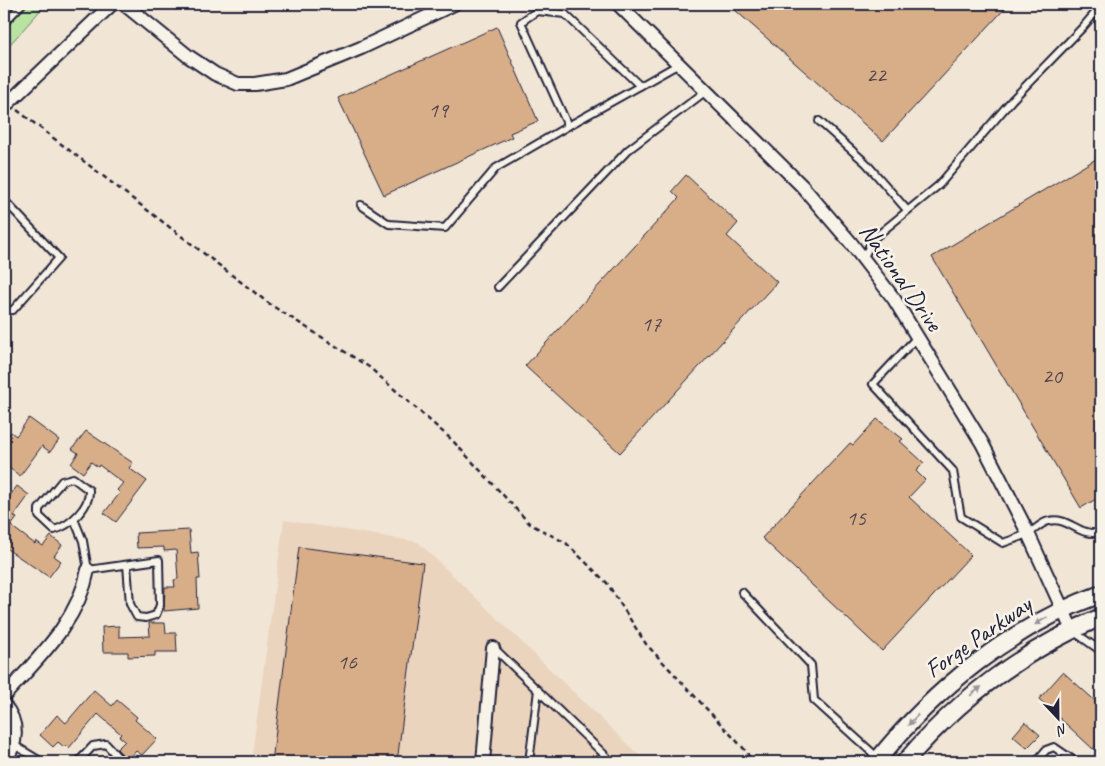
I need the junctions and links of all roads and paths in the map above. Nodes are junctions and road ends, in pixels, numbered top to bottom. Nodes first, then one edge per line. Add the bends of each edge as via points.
1 (22, 4) edge
2 (112, 4) edge
3 (124, 4) edge
4 (454, 4) edge
5 (618, 4) edge
6 (1095, 4) edge
7 (4, 23) edge
8 (680, 63) junction
9 (640, 86) junction
10 (706, 90) junction
11 (6, 105) edge
12 (819, 121) dead end
13 (568, 126) junction
14 (4, 200) edge
15 (361, 204) dead end
16 (907, 210) junction
17 (864, 259) junction
18 (498, 287) dead end
19 (4, 311) edge
20 (917, 337) junction
21 (74, 519) junction
22 (1101, 532) edge
23 (1028, 534) junction
24 (127, 565) junction
25 (88, 570) junction
26 (742, 592) dead end
27 (1101, 594) edge
28 (1063, 611) junction
29 (1101, 617) edge
30 (1072, 630) junction
31 (493, 648) joint
32 (1101, 651) edge
33 (538, 690) junction
34 (4, 696) edge
35 (4, 705) edge
36 (14, 745) junction
37 (879, 761) edge
38 (4, 762) edge
39 (42, 762) edge
40 (78, 762) edge
41 (122, 762) edge
42 (483, 762) edge
43 (529, 762) edge
44 (612, 762) edge
45 (752, 762) edge
46 (905, 762) edge
47 (1036, 762) edge
48 (1076, 762) edge

1 - 7 lane
2 - 11 street
3 - 4 street via 215,74 238,84 255,84 286,79
5 - 8 street, National Drive
6 - 16 lane via 1094,12 1083,27 1012,100 945,178
8 - 9 lane
8 - 10 street, National Drive
9 - 13 lane
9 - 13 lane via 565,14 537,11 521,22
10 - 17 street, National Drive via 802,186
10 - 18 lane via 628,150
11 - 45 path via 271,305 369,367 452,440 530,524 566,543 607,583 646,644 746,751
12 - 16 lane via 880,177
13 - 15 lane via 496,168 445,228 389,224
14 - 19 lane via 59,258 13,310
16 - 17 lane via 873,239
17 - 20 street, National Drive
20 - 23 street, National Drive via 982,443
20 - 23 lane via 873,384 953,471 961,517 1003,543
21 - 21 lane via 65,527 54,530 39,516 39,509 62,481 73,478 89,490 89,498
21 - 25 lane via 83,541
22 - 23 lane via 1076,530 1064,521 1048,521
23 - 28 street, National Drive
24 - 24 lane via 159,560 160,604 156,614 137,617 132,611
24 - 25 lane
25 - 34 street via 79,602 59,634
26 - 37 lane via 811,664 814,700
27 - 28 street, Forge Parkway
28 - 30 street, National Drive
28 -> 37 street, Forge Parkway via 966,670 928,704
29 - 30 street, Forge Parkway
30 - 32 lane
46 -> 30 street, Forge Parkway via 956,708 993,677
31 - 33 lane
31 - 42 street
33 - 43 lane
33 - 44 lane
35 - 36 street via 13,721
36 - 38 street
36 - 39 lane
40 - 41 lane via 94,746 106,744
47 - 48 lane via 1046,750 1054,747

